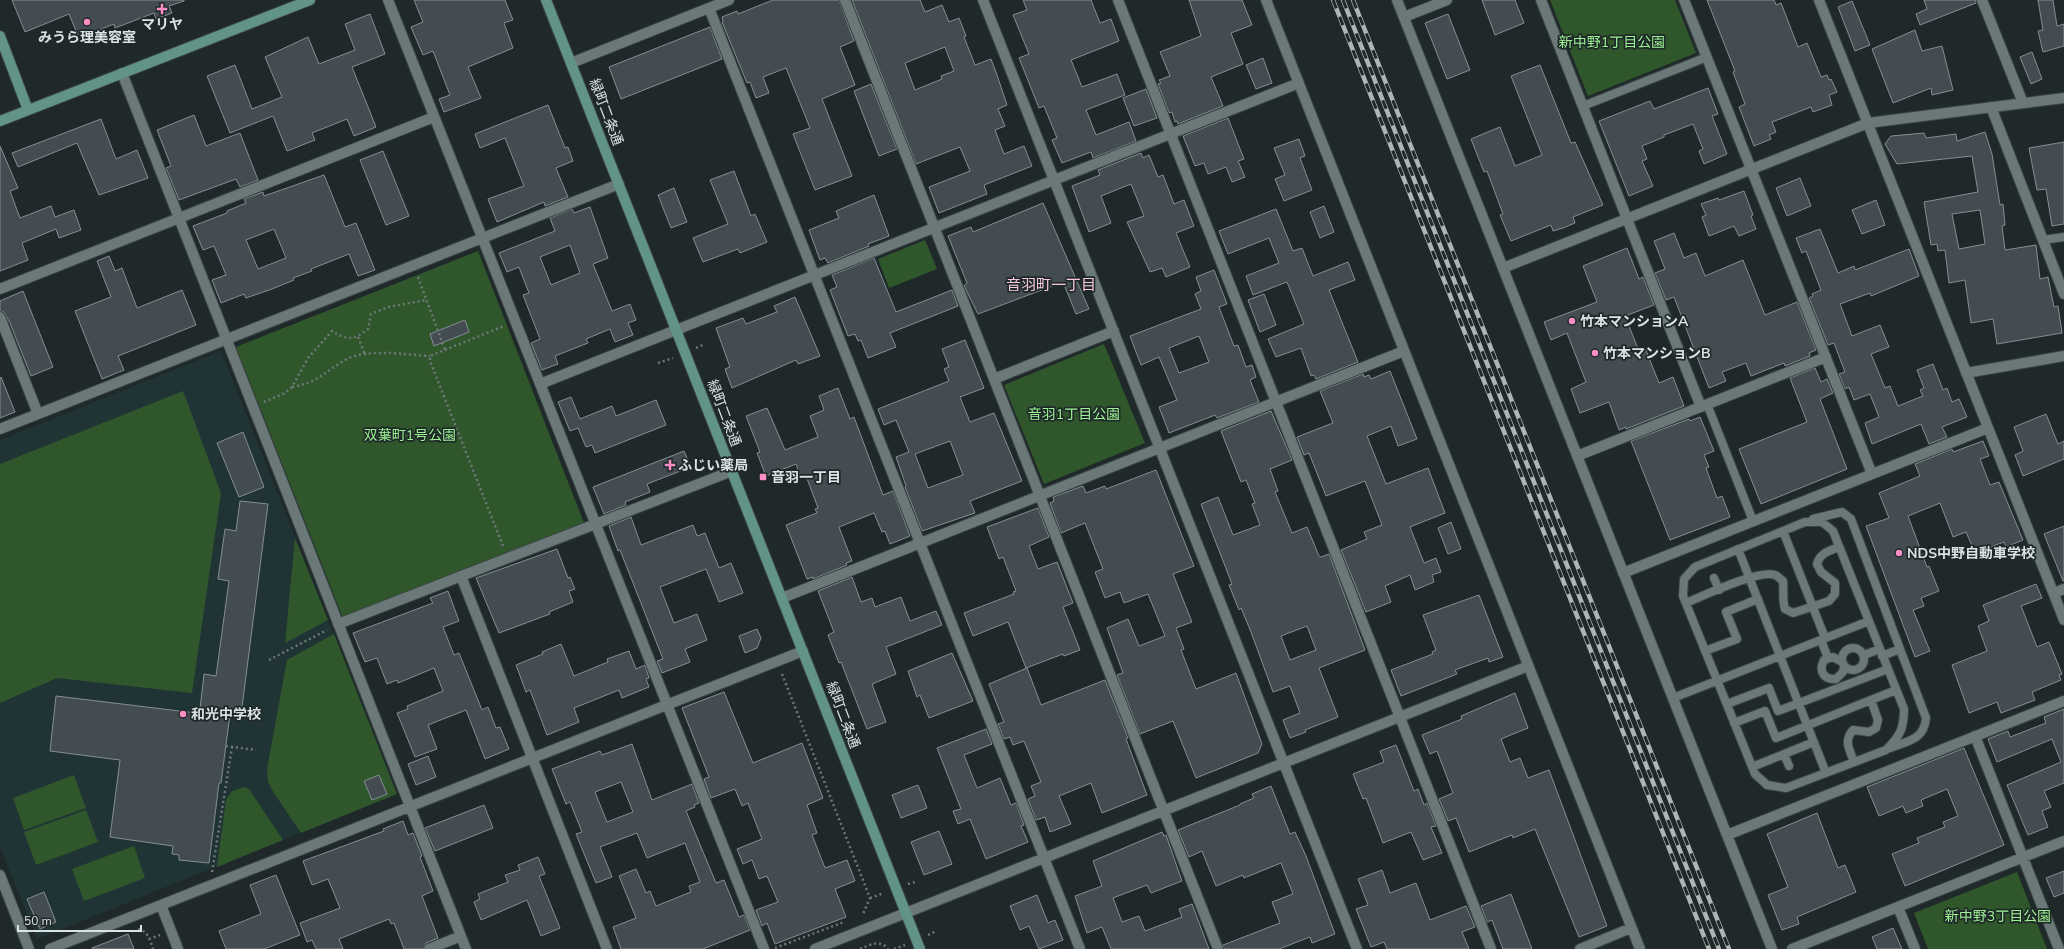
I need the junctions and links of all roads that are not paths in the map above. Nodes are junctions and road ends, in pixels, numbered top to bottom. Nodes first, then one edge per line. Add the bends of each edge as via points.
1 (310, 0) edge
2 (388, 0) edge
3 (546, 0) edge
4 (729, 0) edge
5 (845, 0) edge
6 (984, 0) edge
7 (1118, 0) edge
8 (1266, 0) edge
9 (1397, 0) edge
10 (1447, 0) edge
11 (1541, 0) edge
12 (1684, 0) edge
13 (1819, 0) edge
14 (1982, 0) edge
15 (709, 8) junction
16 (1404, 17) junction
17 (0, 36) edge
18 (1707, 57) junction
19 (571, 63) junction
20 (122, 73) junction
21 (1299, 83) junction
22 (2064, 98) edge
23 (2023, 103) junction
24 (1583, 106) junction
25 (1991, 107) junction
26 (28, 110) junction
27 (434, 117) junction
28 (0, 122) edge
29 (1868, 123) junction
30 (1170, 134) junction
31 (1751, 169) junction
32 (1054, 180) junction
33 (619, 184) junction
34 (179, 218) junction
35 (1627, 218) junction
36 (934, 227) junction
37 (2064, 237) edge
38 (482, 238) junction
39 (2043, 240) junction
40 (1502, 268) junction
41 (814, 275) junction
42 (0, 289) edge
43 (2064, 294) edge
44 (0, 317) edge
45 (676, 330) junction
46 (1114, 331) junction
47 (226, 339) junction
48 (1404, 351) junction
49 (2064, 356) edge
50 (1826, 357) junction
51 (1966, 373) junction
52 (994, 379) junction
53 (540, 384) junction
54 (1276, 402) junction
55 (1704, 406) junction
56 (38, 414) junction
57 (0, 428) edge
58 (1988, 428) junction
59 (1160, 448) junction
60 (1577, 456) junction
61 (732, 471) junction
62 (1872, 474) junction
63 (1040, 496) junction
64 (1753, 521) junction
65 (1805, 522) junction
66 (596, 524) junction
67 (1783, 531) junction
68 (920, 543) junction
69 (1840, 547) junction
70 (1738, 549) junction
71 (1623, 573) junction
72 (461, 576) junction
73 (1714, 578) dead end
74 (1750, 578) junction
75 (2064, 589) edge
76 (1719, 590) junction
77 (2054, 593) junction
78 (782, 598) junction
79 (1758, 599) junction
80 (1686, 603) junction
81 (1813, 608) junction
82 (2064, 620) edge
83 (1869, 621) junction
84 (338, 624) junction
85 (1823, 639) junction
86 (1900, 649) junction
87 (803, 651) junction
88 (1705, 651) junction
89 (1881, 652) junction
90 (1864, 655) junction
91 (1780, 656) junction
92 (1828, 658) junction
93 (1843, 664) junction
94 (1528, 666) junction
95 (1888, 669) junction
96 (1717, 681) junction
97 (1896, 690) junction
98 (1673, 698) junction
99 (1871, 700) junction
100 (2064, 701) edge
101 (1799, 703) junction
102 (1727, 704) junction
103 (668, 705) junction
104 (1400, 717) junction
105 (1734, 723) junction
106 (1808, 725) junction
107 (1975, 736) junction
108 (1814, 742) junction
109 (1886, 750) junction
110 (1784, 754) junction
111 (532, 758) junction
112 (1854, 762) junction
113 (1284, 763) junction
114 (1789, 766) dead end
115 (1752, 767) junction
116 (1826, 773) junction
117 (410, 806) junction
118 (1164, 811) junction
119 (1727, 836) junction
120 (2064, 841) edge
121 (2023, 857) junction
122 (1044, 858) junction
123 (0, 875) edge
124 (161, 905) junction
125 (1898, 907) junction
126 (906, 913) junction
127 (1631, 928) junction
128 (461, 936) junction
129 (29, 949) edge
130 (50, 949) edge
131 (178, 949) edge
132 (429, 949) edge
133 (466, 949) edge
134 (607, 949) edge
135 (764, 949) edge
136 (815, 949) edge
137 (920, 949) edge
138 (1080, 949) edge
139 (1218, 949) edge
140 (1357, 949) edge
141 (1492, 949) edge
142 (1580, 949) edge
143 (1640, 949) edge
144 (1772, 949) edge
145 (1792, 949) edge
146 (1915, 949) edge
147 (2059, 949) edge

1 - 20 street
2 - 27 street
3 - 19 street, 緑町二条通
4 - 15 street
5 - 36 street
6 - 32 street
7 - 30 street
8 - 21 street
9 - 16 street
10 - 16 street
11 - 24 street
12 - 18 street
13 - 29 street
14 - 23 street
15 - 19 street
15 - 41 street
16 - 40 street
17 - 26 street
18 - 24 lane
18 - 31 street
19 - 33 street, 緑町二条通
20 - 26 street
20 - 34 street
21 - 30 street
21 - 48 street
22 - 23 street
23 - 25 street
24 - 35 street
25 - 29 street
25 - 39 street
26 - 28 street
27 - 34 street
27 - 38 street
29 - 31 street
29 - 51 street
30 - 32 street
30 - 54 street
31 - 35 street
31 - 50 street
32 - 36 street
32 - 46 street
33 - 38 street
33 - 45 street, 緑町二条通
34 - 42 street
34 - 47 street
35 - 40 street
35 - 55 street
36 - 41 street
36 - 52 street
37 - 39 lane
38 - 47 street
38 - 53 street
39 - 43 street
40 - 60 street
41 - 45 street
41 - 68 street
44 - 56 street
45 - 53 street
45 - 61 street, 緑町二条通
46 - 52 street
46 - 59 street
47 - 56 street
47 - 84 street
48 - 54 street
48 - 94 street
49 - 51 street
50 - 55 street
50 - 62 street
51 - 58 street
52 - 63 street
53 - 66 street
54 - 59 street
54 - 104 street
55 - 60 street
55 - 64 lane
56 - 57 street
58 - 62 street
58 - 77 street
59 - 63 street
59 - 113 street
60 - 71 street
61 - 66 street
61 - 78 street, 緑町二条通
62 - 64 street
63 - 68 street
63 - 118 street
64 - 71 street
65 - 67 lane
65 - 69 lane via 1822,522 1833,531
65 - 86 lane via 1835,512 1842,512 1850,519
66 - 72 street
66 - 103 street
67 - 70 lane
67 - 81 lane
68 - 78 street
68 - 122 street
69 - 81 lane via 1819,557 1817,564 1821,572 1835,583 1835,594 1829,601
69 - 83 lane
70 - 74 lane
70 - 80 lane via 1695,567 1684,579 1683,596
71 - 98 street
72 - 84 street
72 - 111 street
73 - 76 lane
74 - 76 lane
74 - 79 lane
74 - 81 lane via 1775,575 1783,581 1782,599 1785,609 1793,613
75 - 77 street
76 - 80 lane
77 - 82 street
78 - 87 street, 緑町二条通
79 - 88 lane via 1726,612 1737,639
79 - 91 lane
80 - 88 lane
81 - 85 lane
83 - 85 lane
83 - 89 lane
84 - 117 street
85 - 91 lane
85 - 92 lane
86 - 89 lane
86 - 109 lane via 1926,718 1925,728 1920,736
87 - 103 street
87 - 126 street, 緑町二条通
88 - 96 lane
89 - 90 lane
89 - 95 lane
90 - 93 lane via 1864,662 1858,670 1853,671
90 - 93 lane via 1858,649 1848,649 1844,652
91 - 96 lane
91 - 101 lane
92 - 93 lane via 1833,657
92 - 93 lane via 1824,660 1821,670 1826,678 1836,679 1843,672
94 - 104 street
94 - 127 street
95 - 97 lane
95 - 101 lane
96 - 98 lane
96 - 102 lane
97 - 99 lane
97 - 109 lane via 1904,709 1904,725
98 - 119 street
99 - 106 lane
99 - 112 lane via 1878,720 1876,728 1869,732 1853,730 1848,735 1847,742
100 - 107 street
101 - 102 lane via 1778,711 1769,688
101 - 106 lane
102 - 105 lane
103 - 111 street
103 - 135 street
104 - 113 street
104 - 141 street
105 - 106 lane via 1765,711 1776,738
105 - 115 lane
106 - 108 lane
107 - 119 street
107 - 121 street
108 - 110 lane
108 - 116 lane
109 - 112 lane
110 - 114 lane
110 - 115 lane
111 - 117 street
111 - 134 street
112 - 116 lane
113 - 118 street
113 - 140 street
115 - 116 lane via 1755,774 1767,785 1786,788
117 - 124 street
117 - 128 street
118 - 122 street
118 - 139 street
119 - 144 street
120 - 121 street
121 - 125 street
121 - 147 street
122 - 126 street
122 - 138 street
123 - 129 street
124 - 130 street
124 - 131 street
125 - 145 street
125 - 146 street
126 - 136 street
126 - 137 street, 緑町二条通
127 - 142 street
127 - 143 street
128 - 132 street
128 - 133 street

